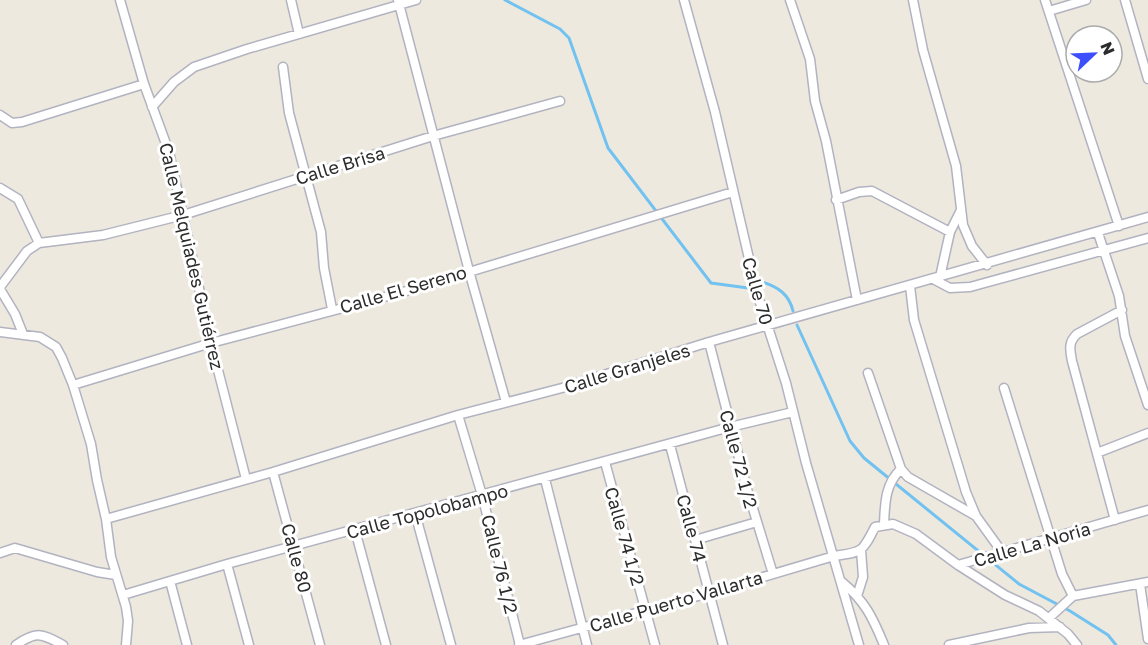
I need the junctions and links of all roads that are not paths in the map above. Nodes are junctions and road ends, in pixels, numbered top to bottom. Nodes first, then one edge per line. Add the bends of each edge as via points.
1 (120, 0) edge
2 (291, 0) edge
3 (416, 0) edge
4 (684, 0) edge
5 (790, 0) edge
6 (913, 0) edge
7 (1045, 0) edge
8 (1086, 0) edge
9 (1125, 0) edge
10 (399, 2) edge
11 (1049, 11) junction
12 (299, 34) junction
13 (283, 67) dead end
14 (1148, 79) edge
15 (144, 84) junction
16 (560, 101) dead end
17 (152, 108) junction
18 (0, 115) edge
19 (433, 136) junction
20 (306, 175) junction
21 (0, 188) edge
22 (733, 192) junction
23 (836, 200) junction
24 (961, 210) junction
25 (183, 215) junction
26 (1148, 217) edge
27 (1119, 226) junction
28 (950, 232) junction
29 (1098, 232) junction
30 (1148, 238) edge
31 (39, 243) junction
32 (1105, 251) junction
33 (987, 265) junction
34 (469, 271) junction
35 (936, 278) junction
36 (910, 286) junction
37 (0, 288) edge
38 (857, 300) junction
39 (332, 309) junction
40 (1122, 310) junction
41 (768, 327) junction
42 (0, 332) edge
43 (23, 334) junction
44 (709, 342) junction
45 (211, 343) junction
46 (868, 373) dead end
47 (73, 385) junction
48 (1004, 388) dead end
49 (506, 402) junction
50 (1148, 405) edge
51 (793, 412) junction
52 (458, 415) junction
53 (730, 427) junction
54 (1148, 433) edge
55 (670, 445) junction
56 (1097, 453) junction
57 (605, 462) junction
58 (273, 472) junction
59 (898, 472) junction
60 (246, 479) junction
61 (545, 479) junction
62 (482, 495) junction
63 (1148, 510) edge
64 (416, 513) junction
65 (976, 516) junction
66 (106, 519) junction
67 (1115, 520) junction
68 (757, 522) junction
69 (884, 524) junction
70 (355, 530) junction
71 (1051, 537) junction
72 (695, 540) junction
73 (294, 546) junction
74 (861, 550) junction
75 (0, 553) edge
76 (998, 553) junction
77 (834, 556) junction
78 (227, 564) junction
79 (958, 565) junction
80 (773, 574) junction
81 (116, 575) junction
82 (170, 581) junction
83 (841, 581) junction
84 (1144, 583) edge
85 (709, 593) junction
86 (123, 595) junction
87 (857, 596) junction
88 (1069, 599) junction
89 (646, 610) junction
90 (1052, 615) junction
91 (583, 627) junction
92 (1061, 627) junction
93 (1148, 639) edge
94 (16, 645) edge
95 (63, 645) edge
96 (126, 645) edge
97 (187, 645) edge
98 (249, 645) edge
99 (320, 645) edge
100 (386, 645) edge
101 (451, 645) edge
102 (520, 645) edge
103 (587, 645) edge
104 (655, 645) edge
105 (723, 645) edge
106 (859, 645) edge
107 (884, 645) edge
108 (949, 645) edge
109 (1077, 645) edge

1 - 15 street, Calle Melquiades Gutiérrez
2 - 12 street
3 - 10 street
4 - 22 street, Calle 70
5 - 23 street via 810,59
6 - 24 street via 952,150
7 - 11 street
8 - 11 street
9 - 14 street
10 - 12 street
10 - 19 street
11 - 27 street
12 - 17 street via 194,67 174,81
13 - 20 street via 289,113
15 - 17 street, Calle Melquiades Gutiérrez
15 - 18 street via 22,122 12,123
16 - 19 street, Calle Brisa
17 - 25 street, Calle Melquiades Gutiérrez via 169,152
19 - 20 street, Calle Brisa
19 - 34 street
20 - 25 street, Calle Brisa
20 - 39 street via 321,231
21 - 31 street via 18,199
22 - 34 street, Calle El Sereno
22 - 41 street, Calle 70
23 - 28 street via 872,191
23 - 38 street
24 - 28 street
24 - 33 street via 968,238
25 - 31 street, Calle Brisa via 121,231
25 - 45 street, Calle Melquiades Gutiérrez
26 - 27 street, Calle Granjeles
27 - 29 street, Calle Granjeles
28 - 35 street
29 - 32 street
29 - 33 street, Calle Granjeles
30 - 32 street
31 - 37 street via 27,251
32 - 35 street via 970,287 950,288
32 - 40 street
33 - 35 street, Calle Granjeles
34 - 39 street, Calle El Sereno via 369,302
34 - 49 street
35 - 36 street, Calle Granjeles
36 - 38 street, Calle Granjeles
36 - 65 street via 918,337
37 - 43 street
38 - 41 street, Calle Granjeles
39 - 45 street, Calle El Sereno
40 - 50 street via 1125,336
40 - 56 street via 1077,334 1070,345
41 - 44 street, Calle Granjeles
41 - 51 street, Calle 70
42 - 43 street
43 - 47 street via 40,336 56,347
44 - 49 street, Calle Granjeles
44 - 53 street, Calle 72 1/2
45 - 47 street, Calle El Sereno
45 - 60 street, Calle Melquiades Gutiérrez
46 - 59 street
47 - 66 street via 89,435
48 - 71 street
49 - 52 street, Calle Granjeles
51 - 53 street, Calle Topolobampo
51 - 77 street, Calle 70
52 - 58 street, Calle Granjeles
52 - 62 street, Calle 76 1/2
53 - 55 street, Calle Topolobampo
53 - 68 street, Calle 72 1/2
54 - 56 street
55 - 57 street, Calle Topolobampo
55 - 72 street, Calle 74
56 - 67 street
57 - 61 street, Calle Topolobampo
57 - 89 street, Calle 74 1/2
58 - 60 street, Calle Granjeles
58 - 73 street, Calle 80
59 - 65 street
59 - 69 street via 886,492
60 - 66 street, Calle Granjeles
61 - 62 street, Calle Topolobampo
61 - 91 street
62 - 64 street, Calle Topolobampo
62 - 102 street, Calle 76 1/2
63 - 67 street, Calle La Noria
64 - 70 street, Calle Topolobampo
64 - 101 street
65 - 76 street
66 - 81 street
67 - 71 street, Calle La Noria
68 - 72 street
68 - 80 street, Calle 72 1/2
69 - 74 street via 875,527
69 - 79 street, Calle La Noria via 903,527
70 - 73 street, Calle Topolobampo
70 - 100 street
71 - 76 street, Calle La Noria
71 - 88 street
72 - 85 street, Calle 74
73 - 78 street, Calle Topolobampo
73 - 99 street, Calle 80
74 - 77 street
74 - 87 street via 863,577
75 - 81 street via 15,548
76 - 79 street, Calle La Noria
77 - 80 street, Calle Puerto Vallarta
77 - 83 street, Calle 70
78 - 82 street, Calle Topolobampo
78 - 98 street
79 - 90 street via 1005,596
80 - 85 street, Calle Puerto Vallarta
81 - 86 street
82 - 86 street, Calle Topolobampo
82 - 97 street
83 - 87 street
83 - 106 street, Calle 70
84 - 88 street
84 - 93 street
85 - 89 street, Calle Puerto Vallarta
85 - 105 street, Calle 74
86 - 96 street via 128,621
87 - 107 street
88 - 90 street
89 - 91 street, Calle Puerto Vallarta
89 - 104 street, Calle 74 1/2
90 - 92 street
91 - 102 street, Calle Puerto Vallarta
91 - 103 street
92 - 108 street via 1029,628
92 - 109 street
94 - 95 street via 38,634

